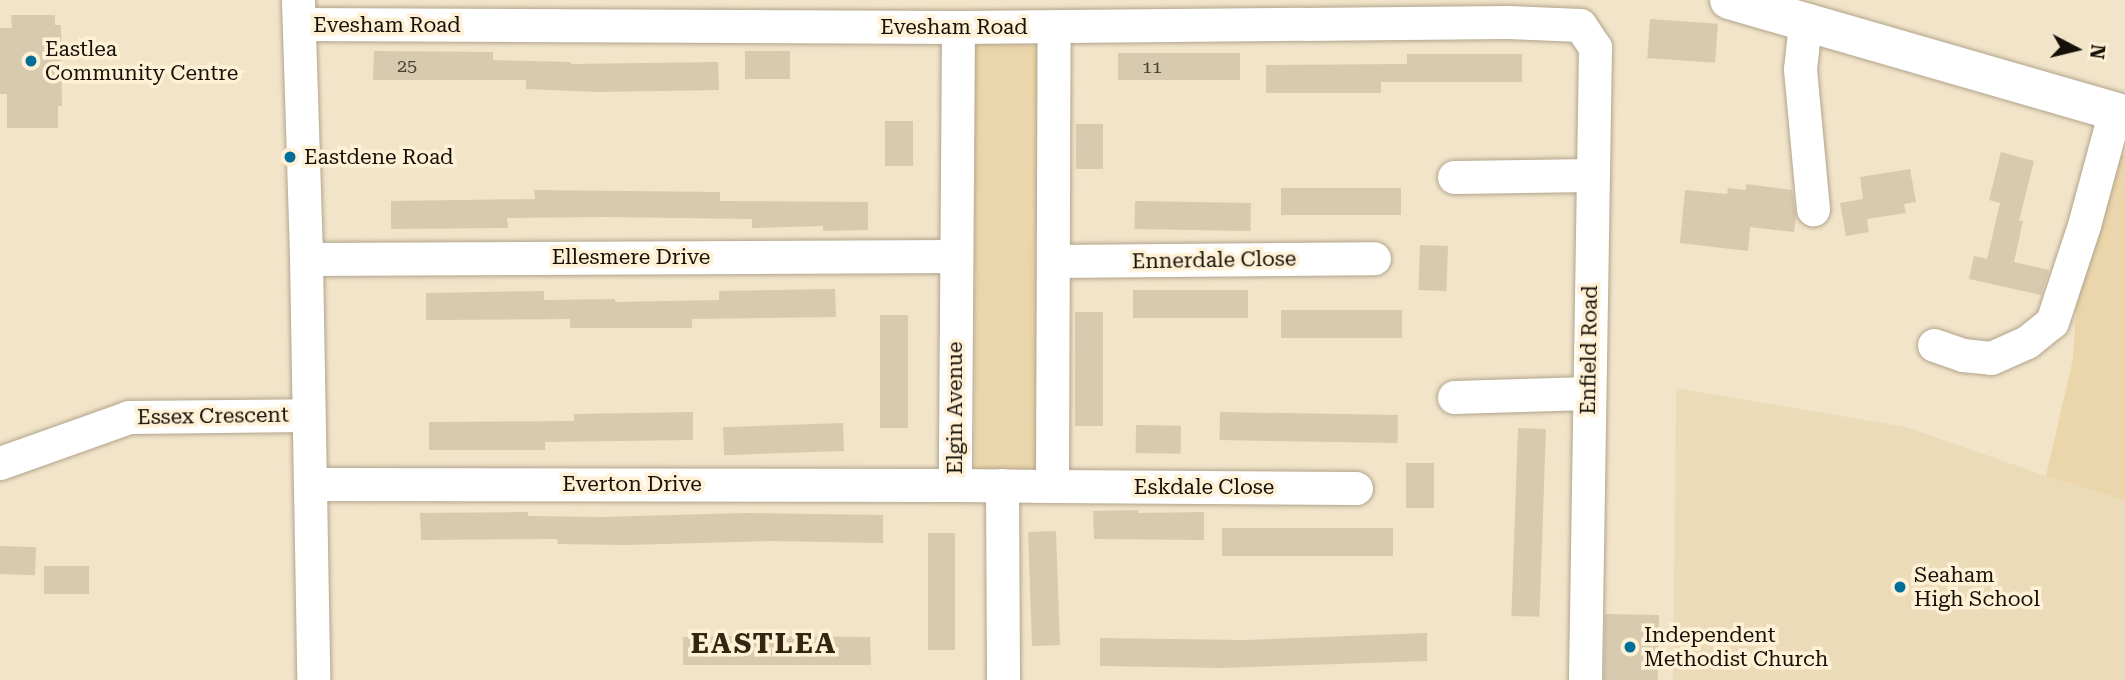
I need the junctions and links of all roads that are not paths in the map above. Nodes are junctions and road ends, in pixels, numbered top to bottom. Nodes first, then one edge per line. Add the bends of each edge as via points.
1 (1729, 0) edge
2 (298, 12) edge
3 (1395, 12) edge
4 (1587, 13) edge
5 (1805, 23) junction
6 (958, 27) junction
7 (1054, 27) junction
8 (2120, 112) edge
9 (1593, 175) junction
10 (1454, 177) dead end
11 (1813, 209) dead end
12 (955, 256) junction
13 (1374, 258) dead end
14 (306, 259) junction
15 (1054, 261) junction
16 (1934, 345) dead end
17 (1588, 393) junction
18 (1454, 397) dead end
19 (308, 415) junction
20 (0, 463) edge
21 (310, 484) junction
22 (955, 485) junction
23 (1002, 485) junction
24 (1052, 486) junction
25 (1356, 488) dead end
26 (313, 680) edge
27 (1003, 680) edge
28 (1585, 680) edge

1 - 5 main road
2 - 6 street, Evesham Road
2 - 14 street
3 - 4 street, Evesham Road via 1566,22
3 - 7 street, Evesham Road
4 - 9 street, Enfield Road via 1595,47
5 - 8 main road
5 - 11 street via 1800,69
6 - 7 street, Evesham Road
6 - 12 street, Elgin Avenue
7 - 15 street
8 - 16 street via 2052,322 2027,342 1991,358
9 - 10 street
9 - 17 street, Enfield Road
12 - 14 street, Ellesmere Drive
12 - 22 street, Elgin Avenue
13 - 15 street, Ennerdale Close
14 - 19 street
15 - 24 street
17 - 18 street
17 - 28 street, Enfield Road
19 - 20 street, Essex Crescent via 129,417
19 - 21 street
21 - 22 street, Everton Drive
21 - 26 street
22 - 23 street, Elgin Avenue
23 - 24 street, Elgin Avenue
23 - 27 street
24 - 25 street, Eskdale Close

